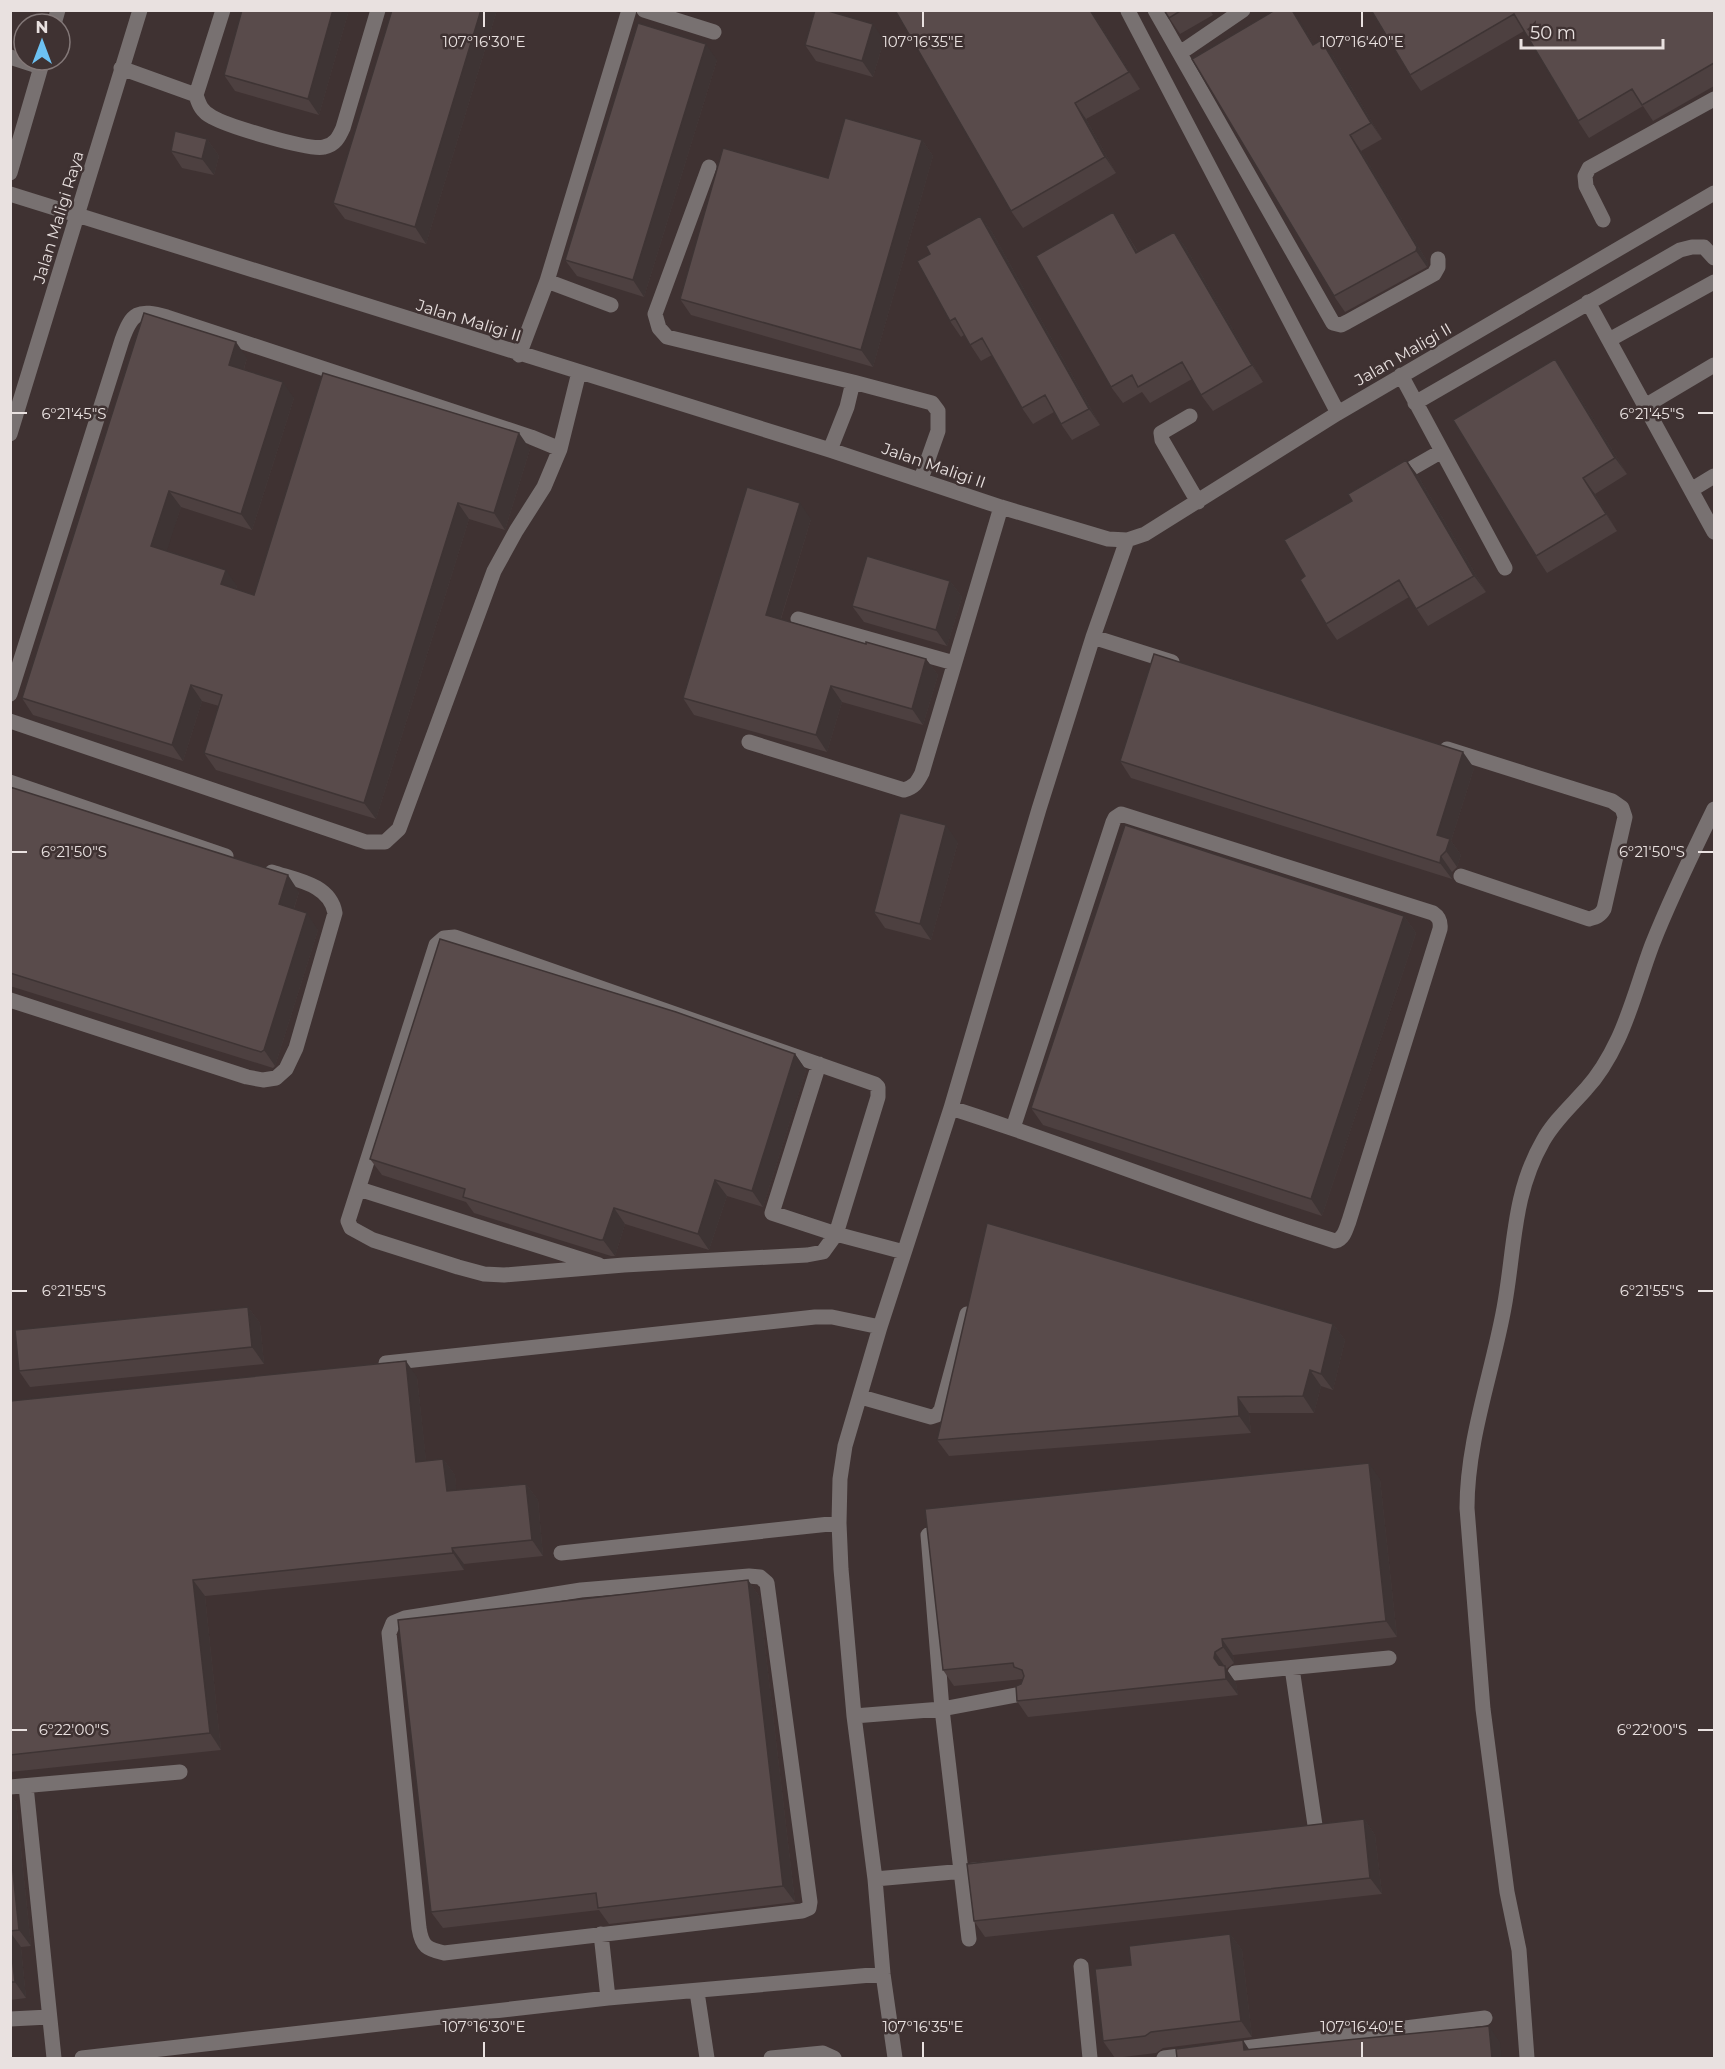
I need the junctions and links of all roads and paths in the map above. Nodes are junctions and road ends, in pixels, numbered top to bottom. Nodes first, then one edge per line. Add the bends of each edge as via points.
1 (140, 10) edge
2 (223, 10) edge
3 (378, 10) edge
4 (629, 10) edge
5 (644, 10) edge
6 (1155, 10) edge
7 (1243, 10) edge
8 (1128, 11) edge
9 (714, 32) dead end
10 (1180, 54) junction
11 (122, 68) junction
12 (40, 72) edge
13 (196, 95) junction
14 (1714, 99) edge
15 (709, 167) dead end
16 (10, 173) edge
17 (1714, 193) edge
18 (10, 195) edge
19 (78, 216) junction
20 (1603, 220) dead end
21 (1714, 258) edge
22 (1438, 259) dead end
23 (547, 281) junction
24 (1714, 282) edge
25 (1588, 302) junction
26 (611, 305) dead end
27 (1609, 340) junction
28 (519, 355) junction
29 (1714, 365) edge
30 (579, 372) junction
31 (1401, 375) junction
32 (853, 382) junction
33 (1415, 403) junction
34 (1645, 406) junction
35 (1338, 413) junction
36 (1190, 416) dead end
37 (10, 434) edge
38 (560, 449) junction
39 (830, 450) junction
40 (1442, 451) junction
41 (1714, 476) edge
42 (921, 479) junction
43 (1382, 485) edge
44 (1691, 490) junction
45 (1198, 502) junction
46 (1001, 507) junction
47 (1714, 532) edge
48 (1127, 540) junction
49 (1505, 568) dead end
50 (798, 619) dead end
51 (1093, 637) junction
52 (954, 663) junction
53 (1184, 666) edge
54 (10, 694) edge
55 (10, 721) edge
56 (749, 742) dead end
57 (1432, 744) edge
58 (10, 782) edge
59 (1714, 809) edge
60 (1461, 876) dead end
61 (10, 1000) edge
62 (819, 1064) junction
63 (951, 1108) junction
64 (1013, 1128) junction
65 (359, 1189) junction
66 (836, 1234) junction
67 (904, 1252) junction
68 (605, 1266) junction
69 (971, 1301) edge
70 (880, 1327) junction
71 (367, 1365) edge
72 (861, 1397) junction
73 (839, 1523) junction
74 (928, 1535) edge
75 (561, 1553) dead end
76 (1389, 1658) dead end
77 (1292, 1668) junction
78 (1235, 1673) dead end
79 (1026, 1693) edge
80 (942, 1708) junction
81 (854, 1716) junction
82 (180, 1772) dead end
83 (18, 1787) edge
84 (1315, 1832) edge
85 (996, 1868) edge
86 (961, 1872) junction
87 (874, 1879) junction
88 (601, 1934) junction
89 (969, 1940) dead end
90 (1081, 1966) dead end
91 (883, 1974) junction
92 (697, 1992) junction
93 (608, 1998) junction
94 (49, 2016) junction
95 (1485, 2018) dead end
96 (10, 2019) edge
97 (54, 2058) edge
98 (82, 2058) edge
99 (707, 2058) edge
100 (771, 2058) edge
101 (834, 2058) edge
102 (895, 2058) edge
103 (1090, 2058) edge
104 (1164, 2058) edge
105 (1527, 2058) edge

1 - 11 street, Jalan Maligi Raya
2 - 13 street
3 - 13 street via 343,128 337,140 325,147 312,148 212,118 199,105
4 - 23 street
5 - 9 street
6 - 10 street
7 - 10 street
8 - 35 street
10 - 22 street via 1333,323 1341,325 1434,274
11 - 13 street
11 - 19 street, Jalan Maligi Raya
12 - 16 street
14 - 20 street via 1589,168 1586,186
15 - 32 street via 655,314 659,328 667,337
17 - 31 street, Jalan Maligi II
18 - 19 street, Jalan Maligi II
19 - 28 street, Jalan Maligi II
19 - 37 street, Jalan Maligi Raya
21 - 25 street via 1704,247 1680,250
23 - 26 street
23 - 28 street
24 - 27 street
25 - 27 street
25 - 33 street
27 - 34 street
28 - 30 street, Jalan Maligi II
29 - 34 street
30 - 38 street
30 - 39 street, Jalan Maligi II
31 - 33 street
31 - 35 street, Jalan Maligi II
32 - 39 street
32 - 42 street via 932,403 938,411 938,431
33 - 40 street
34 - 44 street
35 - 45 street, Jalan Maligi II
36 - 45 street via 1161,433
38 - 54 street via 167,317 147,312 135,315 122,340
38 - 55 street via 544,487 494,571 399,829 385,842 366,842
39 - 42 street, Jalan Maligi II
40 - 43 street
40 - 49 street
41 - 44 street
42 - 46 street, Jalan Maligi II
44 - 47 street
45 - 48 street, Jalan Maligi II via 1145,534
46 - 48 street, Jalan Maligi II via 1108,539
46 - 52 street
48 - 51 street
50 - 52 street
51 - 53 street
51 - 63 street
52 - 56 street via 922,773 912,788 904,790
57 - 60 street via 1612,801 1622,808 1624,817 1604,909 1595,918 1588,919
58 - 61 street via 319,888 329,896 335,913 296,1048 286,1070 276,1078 247,1077
59 - 105 street via 1651,946 1617,1040 1587,1088 1543,1140 1526,1177 1513,1231 1505,1306 1467,1481 1483,1709 1507,1892 1519,1950
62 - 65 street via 456,937 444,938 436,945
62 - 66 street via 875,1084 879,1094
62 - 66 street via 772,1214
63 - 64 street
63 - 67 street
64 - 64 street via 1113,822 1121,814 1438,916 1440,929 1349,1221 1338,1240
65 - 68 street
65 - 68 street via 348,1221 351,1228 373,1240 447,1264 504,1275
66 - 67 street
66 - 68 street via 823,1252 807,1255
67 - 70 street
69 - 72 street via 938,1415 931,1417
70 - 71 street via 832,1317 804,1318
70 - 72 street
72 - 73 street via 840,1479
73 - 75 street
73 - 81 street
74 - 80 street
76 - 77 street
77 - 78 street
77 - 84 street
79 - 80 street
80 - 81 street
80 - 86 street
81 - 87 street
82 - 83 street
83 - 94 street
85 - 86 street
86 - 87 street
86 - 89 street
87 - 91 street
88 - 88 street via 808,1908 767,1583 760,1577 581,1590 393,1623 389,1633 421,1939 429,1949 444,1953
88 - 93 street
90 - 103 street
91 - 92 street
91 - 102 street
92 - 93 street
92 - 99 street
93 - 98 street
94 - 96 street
94 - 97 street
95 - 104 street
100 - 101 street via 823,2053

